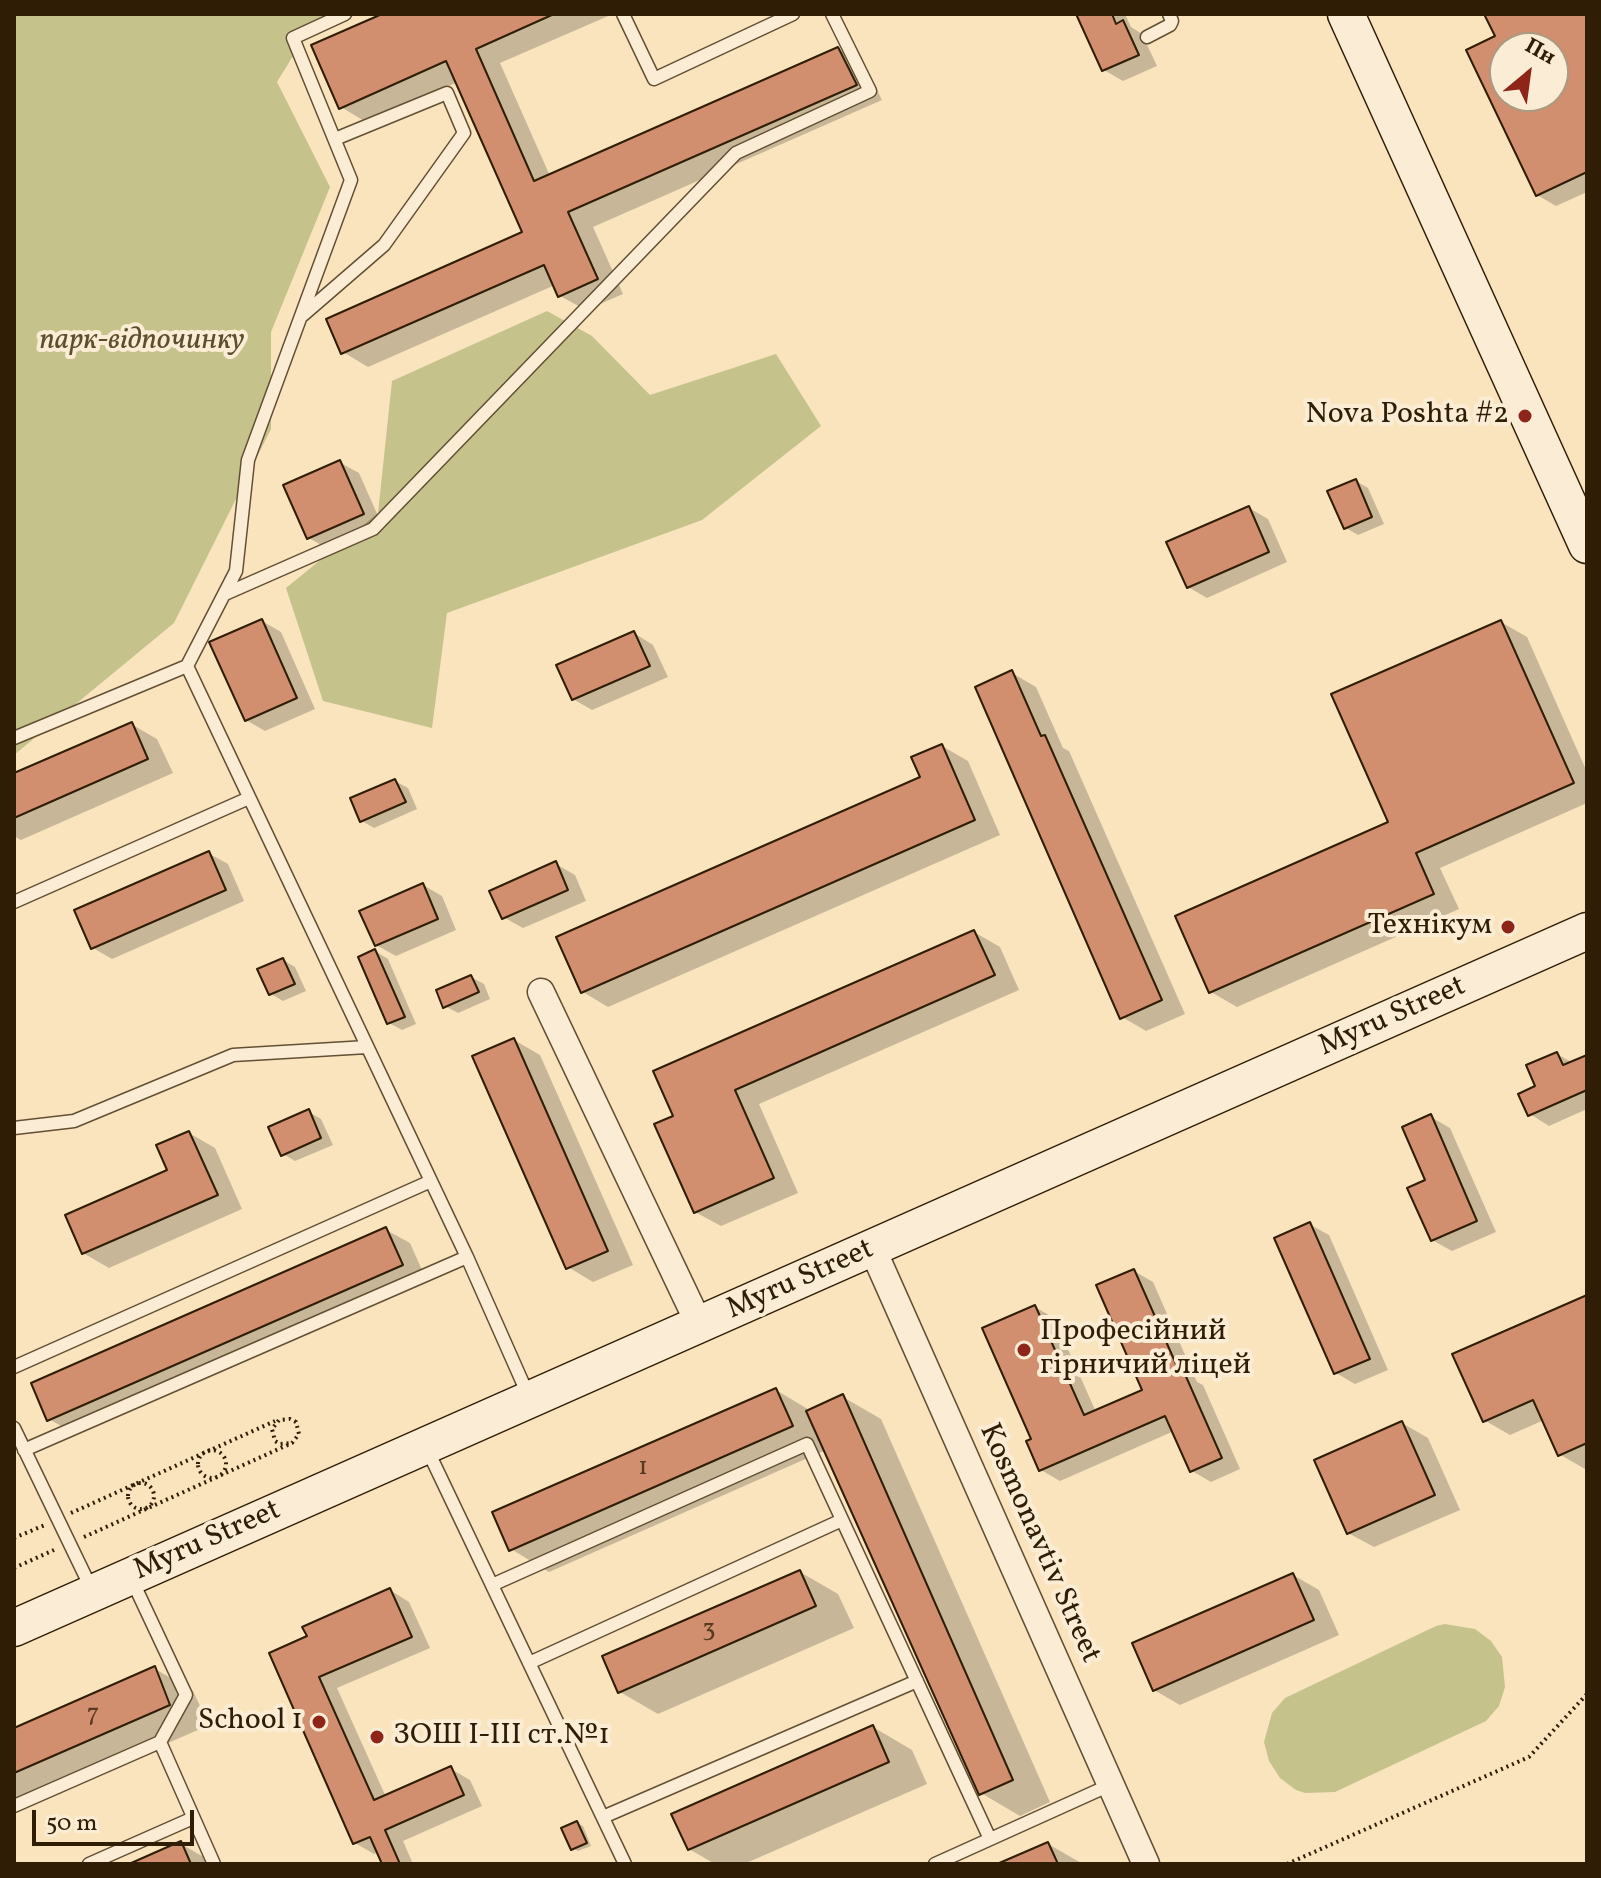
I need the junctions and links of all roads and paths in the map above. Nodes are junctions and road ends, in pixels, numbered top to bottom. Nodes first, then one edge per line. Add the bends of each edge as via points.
1 (345, 14) edge
2 (623, 14) edge
3 (793, 14) edge
4 (832, 14) edge
5 (1169, 14) edge
6 (1346, 14) edge
7 (1147, 37) dead end
8 (335, 139) junction
9 (300, 317) junction
10 (1587, 545) edge
11 (225, 594) junction
12 (187, 666) junction
13 (14, 738) edge
14 (249, 798) junction
15 (14, 902) edge
16 (1587, 931) edge
17 (541, 992) dead end
18 (367, 1047) junction
19 (14, 1128) edge
20 (431, 1181) junction
21 (873, 1250) junction
22 (467, 1257) junction
23 (700, 1326) junction
24 (14, 1367) edge
25 (530, 1400) junction
26 (279, 1420) junction
27 (14, 1428) edge
28 (292, 1443) junction
29 (426, 1446) junction
30 (24, 1450) junction
31 (207, 1452) junction
32 (218, 1477) junction
33 (135, 1484) junction
34 (147, 1508) junction
35 (57, 1519) junction
36 (842, 1520) junction
37 (14, 1538) edge
38 (69, 1543) junction
39 (14, 1568) edge
40 (130, 1577) junction
41 (492, 1585) junction
42 (93, 1593) junction
43 (14, 1628) edge
44 (529, 1663) junction
45 (917, 1681) junction
46 (1587, 1694) edge
47 (160, 1742) junction
48 (1110, 1785) junction
49 (14, 1806) edge
50 (603, 1817) junction
51 (193, 1818) junction
52 (990, 1839) junction
53 (89, 1864) edge
54 (214, 1864) edge
55 (625, 1864) edge
56 (935, 1864) edge
57 (1146, 1864) edge
58 (1287, 1864) edge

1 - 8 lane via 293,38
2 - 3 lane via 654,79
4 - 11 lane via 870,91 736,153 373,529
5 - 7 lane via 1170,25
6 - 10 main road
8 - 9 lane via 351,180
8 - 9 lane via 447,93 464,133 384,245
9 - 11 lane via 248,460 236,571
11 - 12 lane
12 - 13 lane
12 - 14 lane
14 - 15 lane
14 - 18 lane
16 - 21 main road, Myru Street
17 - 23 street
18 - 19 lane via 233,1055 74,1121
18 - 20 lane
20 - 22 lane
20 - 24 lane
21 - 23 main road, Myru Street
21 - 48 street, Kosmonavtiv Street
22 - 25 lane
22 - 30 lane
23 - 25 main road, Myru Street
25 - 29 main road, Myru Street
26 - 28 path via 296,1422 299,1434
26 - 28 path via 272,1429 275,1441
26 - 31 path
27 - 30 lane
28 - 32 path
29 - 40 main road, Myru Street
29 - 41 lane
30 - 35 lane
31 - 32 path via 218,1452 226,1461
31 - 32 path via 199,1467 206,1476
31 - 33 path
32 - 34 path
33 - 34 path via 128,1499 135,1508
33 - 34 path via 147,1484 154,1493
33 - 35 path
34 - 38 path
35 - 37 path
35 - 38 lane
36 - 41 lane via 807,1444
36 - 44 lane
36 - 45 lane
38 - 39 path
38 - 42 lane
40 - 42 main road, Myru Street
40 - 47 lane via 186,1695
41 - 44 lane
42 - 43 main road, Myru Street
44 - 50 lane
45 - 50 lane
45 - 52 lane
46 - 58 path via 1529,1757
47 - 49 lane
47 - 51 lane
48 - 52 lane
48 - 57 street, Kosmonavtiv Street
50 - 55 lane
51 - 53 lane
51 - 54 lane
52 - 56 lane

